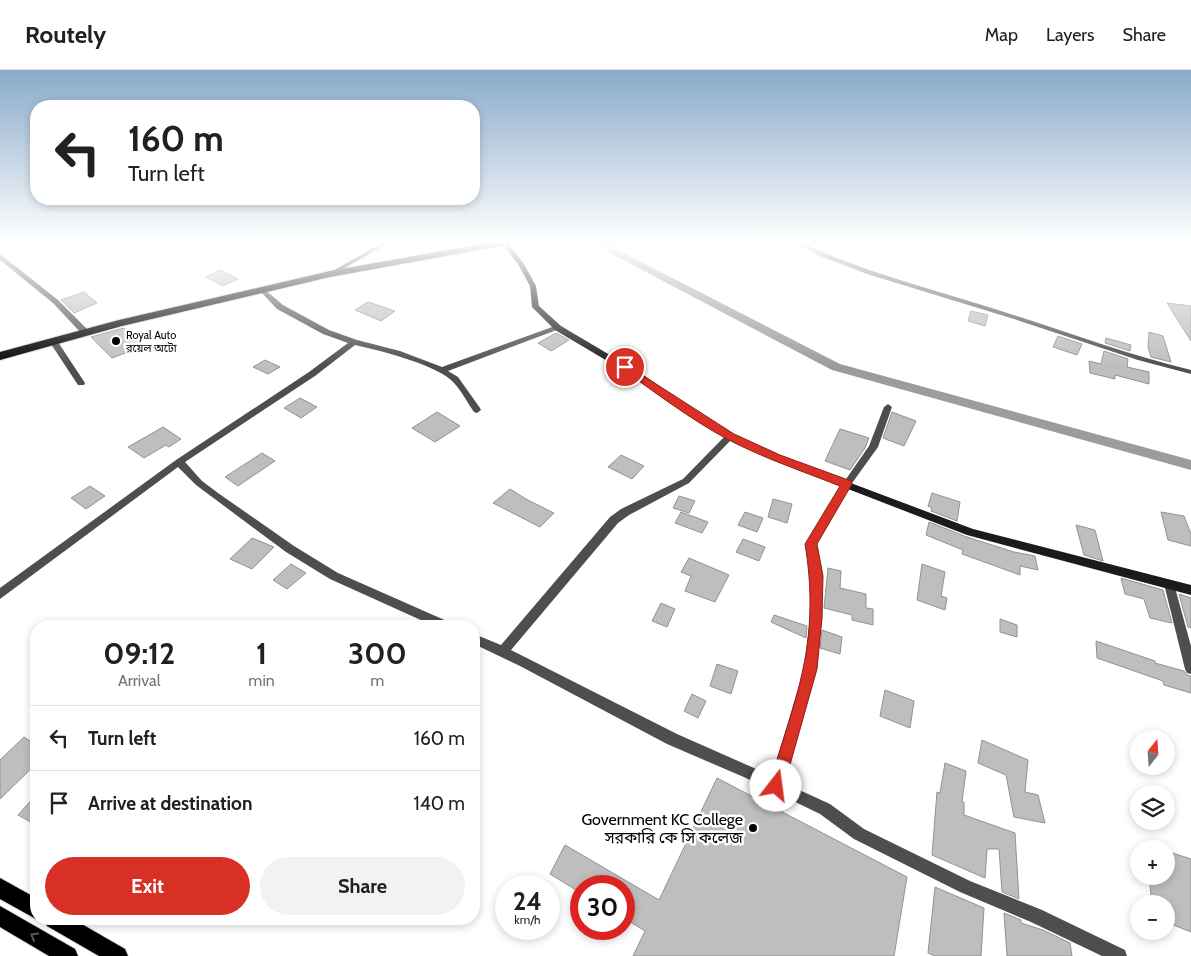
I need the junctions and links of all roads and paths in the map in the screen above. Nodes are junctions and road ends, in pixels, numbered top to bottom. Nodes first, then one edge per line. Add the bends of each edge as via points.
1 (33, 284) edge
2 (286, 284) edge
3 (532, 284) edge
4 (911, 284) edge
5 (262, 290) junction
6 (558, 328) junction
7 (85, 332) junction
8 (52, 341) junction
9 (354, 342) junction
10 (0, 356) edge
11 (442, 370) junction
12 (1191, 372) edge
13 (82, 383) dead end
14 (888, 407) dead end
15 (477, 410) dead end
16 (730, 436) junction
17 (179, 462) junction
18 (847, 484) junction
19 (1169, 584) junction
20 (1191, 590) edge
21 (0, 594) edge
22 (431, 620) edge
23 (480, 642) edge
24 (503, 652) junction
25 (1191, 669) edge
26 (776, 786) junction
27 (0, 888) edge
28 (30, 906) edge
29 (0, 916) edge
30 (64, 925) edge
31 (68, 956) edge
32 (118, 956) edge
33 (1119, 956) edge

1 - 7 street
2 - 5 highway
3 - 6 street via 536,307
4 - 12 street via 1107,349
5 - 7 highway
5 - 9 street via 292,314
6 - 11 street
6 - 16 street
7 - 8 highway
8 - 10 highway
8 - 13 street
9 - 11 street via 397,352
9 - 17 street via 312,374
11 - 15 street via 455,379
14 - 18 street via 873,447
16 - 18 street via 776,458
16 - 24 street via 686,481 614,520
17 - 21 street
17 - 22 street via 215,495 334,576
18 - 19 street via 971,532
18 - 26 street via 811,544 817,576 810,669
19 - 20 street
19 - 25 street
23 - 24 street
24 - 26 street via 672,739
26 - 33 street via 826,809 859,834
27 - 28 main road
31 -> 29 main road
30 - 32 main road

